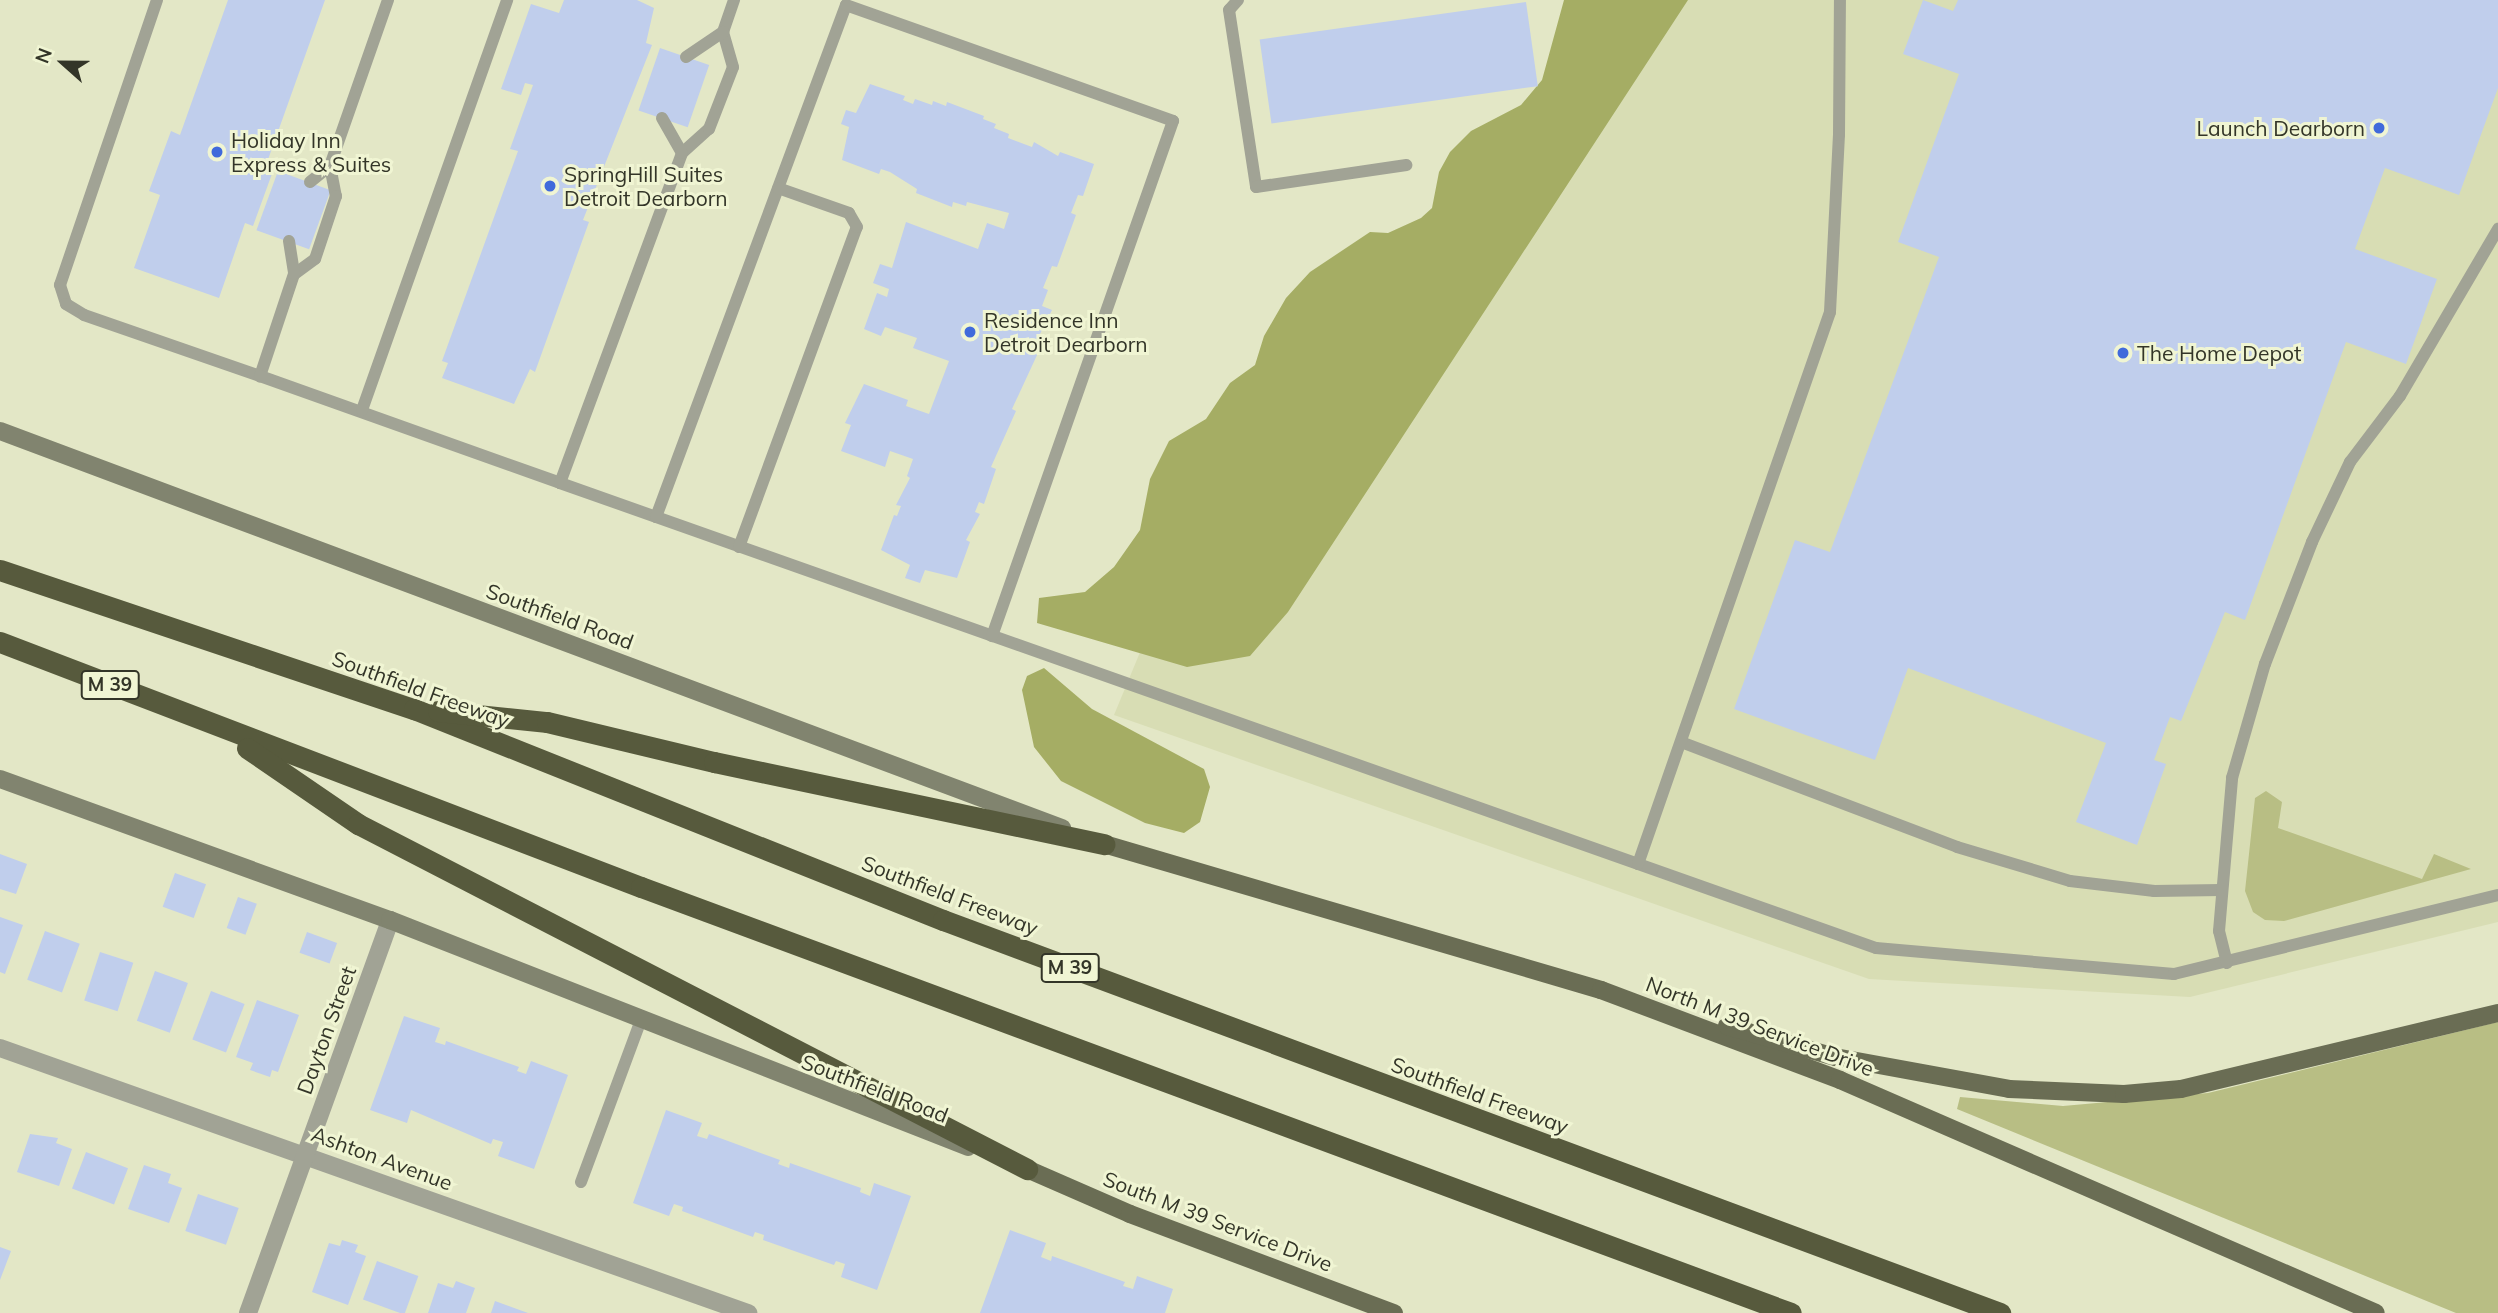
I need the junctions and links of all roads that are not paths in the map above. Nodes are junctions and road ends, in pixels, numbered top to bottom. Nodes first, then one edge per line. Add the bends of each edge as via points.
1 (157, 0) edge
2 (388, 0) edge
3 (507, 0) edge
4 (734, 0) edge
5 (1238, 0) edge
6 (1840, 0) edge
7 (841, 2) edge
8 (723, 32) junction
9 (685, 57) dead end
10 (662, 118) dead end
11 (682, 153) junction
12 (1406, 165) dead end
13 (330, 166) junction
14 (310, 182) dead end
15 (778, 188) junction
16 (2498, 229) edge
17 (289, 242) dead end
18 (294, 274) junction
19 (260, 376) junction
20 (362, 410) junction
21 (0, 430) edge
22 (560, 483) junction
23 (656, 517) junction
24 (740, 547) junction
25 (0, 570) edge
26 (992, 636) junction
27 (0, 642) edge
28 (414, 709) junction
29 (220, 729) junction
30 (1681, 742) junction
31 (0, 779) edge
32 (1104, 844) junction
33 (1637, 864) junction
34 (2221, 890) junction
35 (2498, 895) edge
36 (390, 920) junction
37 (2227, 963) junction
38 (1601, 990) junction
39 (2498, 1013) edge
40 (640, 1020) junction
41 (0, 1048) edge
42 (305, 1155) junction
43 (1027, 1169) junction
44 (581, 1182) dead end
45 (248, 1313) edge
46 (748, 1313) edge
47 (1392, 1313) edge
48 (1791, 1313) edge
49 (2000, 1313) edge
50 (2376, 1313) edge

1 - 19 lane via 60,285 66,304 84,315
2 - 13 lane
3 - 20 lane
4 - 8 lane
5 - 12 lane via 1229,10 1256,187
6 - 30 lane via 1830,312
7 - 15 lane
7 - 26 lane via 1173,121
8 - 9 lane
8 - 11 lane via 733,67 709,129
10 - 11 lane
11 - 22 lane
13 - 14 lane
13 - 18 lane via 337,196 315,259
15 - 23 lane
15 - 24 lane via 849,213 858,227
16 - 34 lane via 2400,396 2350,462 2312,542 2265,664 2232,778
17 - 18 lane
18 - 19 lane
19 - 20 lane
20 - 22 lane
21 - 32 main road, Southfield Road
22 - 23 lane
23 - 24 lane
24 - 26 lane
25 - 28 highway, Southfield Freeway / M 39
26 - 33 lane
27 - 29 highway, M 39
28 - 32 highway via 547,722
28 - 49 highway, Southfield Freeway / M 39 via 943,920
29 - 43 highway via 358,824
29 - 48 highway, M 39
30 - 33 lane
30 - 34 lane via 1957,847 2070,881 2154,891
31 - 36 main road, Southfield Road
32 - 38 main road, North M 39 Service Drive
33 - 37 lane via 1876,948 2174,974
34 - 37 lane via 2219,931
35 - 37 lane
36 - 40 main road, Southfield Road
36 - 42 street, Dayton Street
38 - 39 main road via 1835,1057 2009,1089 2091,1094 2181,1089
38 - 50 main road, North M 39 Service Drive via 1840,1080
40 - 43 main road, Southfield Road
40 - 44 lane
41 - 42 street, Ashton Avenue
42 - 45 street, Dayton Street
42 - 46 street, Ashton Avenue
43 - 47 main road, South M 39 Service Drive via 1130,1214

